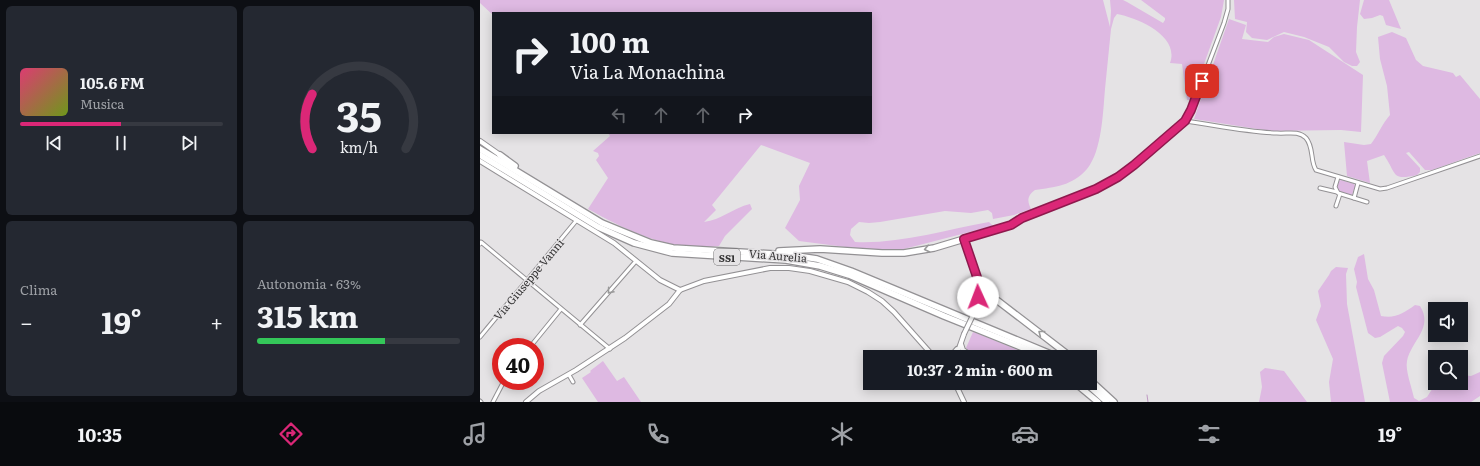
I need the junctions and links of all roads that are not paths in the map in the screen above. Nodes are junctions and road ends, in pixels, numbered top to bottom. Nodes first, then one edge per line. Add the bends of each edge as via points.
1 (1228, 0) edge
2 (1185, 121) junction
3 (480, 141) edge
4 (480, 149) edge
5 (480, 155) edge
6 (500, 155) joint
7 (1480, 156) edge
8 (480, 162) edge
9 (1338, 177) junction
10 (532, 180) junction
11 (1358, 183) junction
12 (1320, 188) dead end
13 (1338, 193) junction
14 (1354, 198) junction
15 (1367, 202) dead end
16 (1336, 206) dead end
17 (576, 221) junction
18 (964, 239) junction
19 (480, 244) edge
20 (758, 253) junction
21 (636, 261) junction
22 (976, 274) junction
23 (527, 280) junction
24 (680, 290) junction
25 (998, 301) junction
26 (977, 304) junction
27 (561, 309) junction
28 (580, 325) junction
29 (480, 337) edge
30 (537, 338) edge
31 (960, 344) junction
32 (610, 349) junction
33 (928, 350) edge
34 (955, 350) edge
35 (958, 350) edge
36 (963, 350) edge
37 (1029, 350) edge
38 (1041, 350) edge
39 (1063, 350) edge
40 (569, 375) junction
41 (573, 382) dead end
42 (1097, 384) edge
43 (1097, 387) edge
44 (500, 390) edge
45 (958, 390) edge
46 (1086, 390) edge
47 (1096, 390) edge
48 (1108, 399) edge
49 (494, 402) edge
50 (526, 402) edge
51 (964, 402) edge
52 (1098, 402) edge
53 (1114, 402) edge

1 - 2 street via 1224,23
2 - 9 street via 1269,133 1299,134 1309,142 1316,169
2 - 18 street via 1134,165 1088,193 1022,218 1011,225
3 - 6 street
4 - 10 highway, Via Aurelia / SS1
5 - 37 highway, Via Aurelia / SS1 via 598,227 634,243 678,253 786,260 820,266 849,275
6 - 10 highway
7 - 11 street via 1385,189
8 - 17 street
9 - 11 street
9 - 13 street via 1335,187
10 - 20 highway, Via Aurelia / SS1 via 602,223 651,243 673,248
11 - 14 street
12 - 13 street
13 - 14 street
13 - 16 street
14 - 15 street
17 - 21 street via 614,243
17 - 23 street, Via Giuseppe Vanni
18 -> 20 highway via 904,253 813,249
18 - 22 street
19 - 23 street via 481,242
20 - 38 highway, Via Aurelia / SS1 via 817,259 836,265
21 - 24 street via 660,280
21 -> 28 street
22 - 25 street
22 - 26 street via 979,288
23 - 27 street
23 - 29 street, Via Giuseppe Vanni
24 - 32 street via 669,304
24 - 33 street via 704,281 764,268 797,269 848,282 876,296
25 - 26 street via 987,298
39 -> 25 highway
26 - 31 street, bridge
27 - 28 street
27 - 30 street
28 - 32 street
31 - 34 street
31 - 35 street
31 - 36 street
32 - 40 street
40 - 41 street
40 - 50 street via 539,391
42 - 48 highway
43 - 48 highway
44 - 49 street
45 - 51 street
46 - 52 highway
47 - 48 highway
48 - 53 highway

